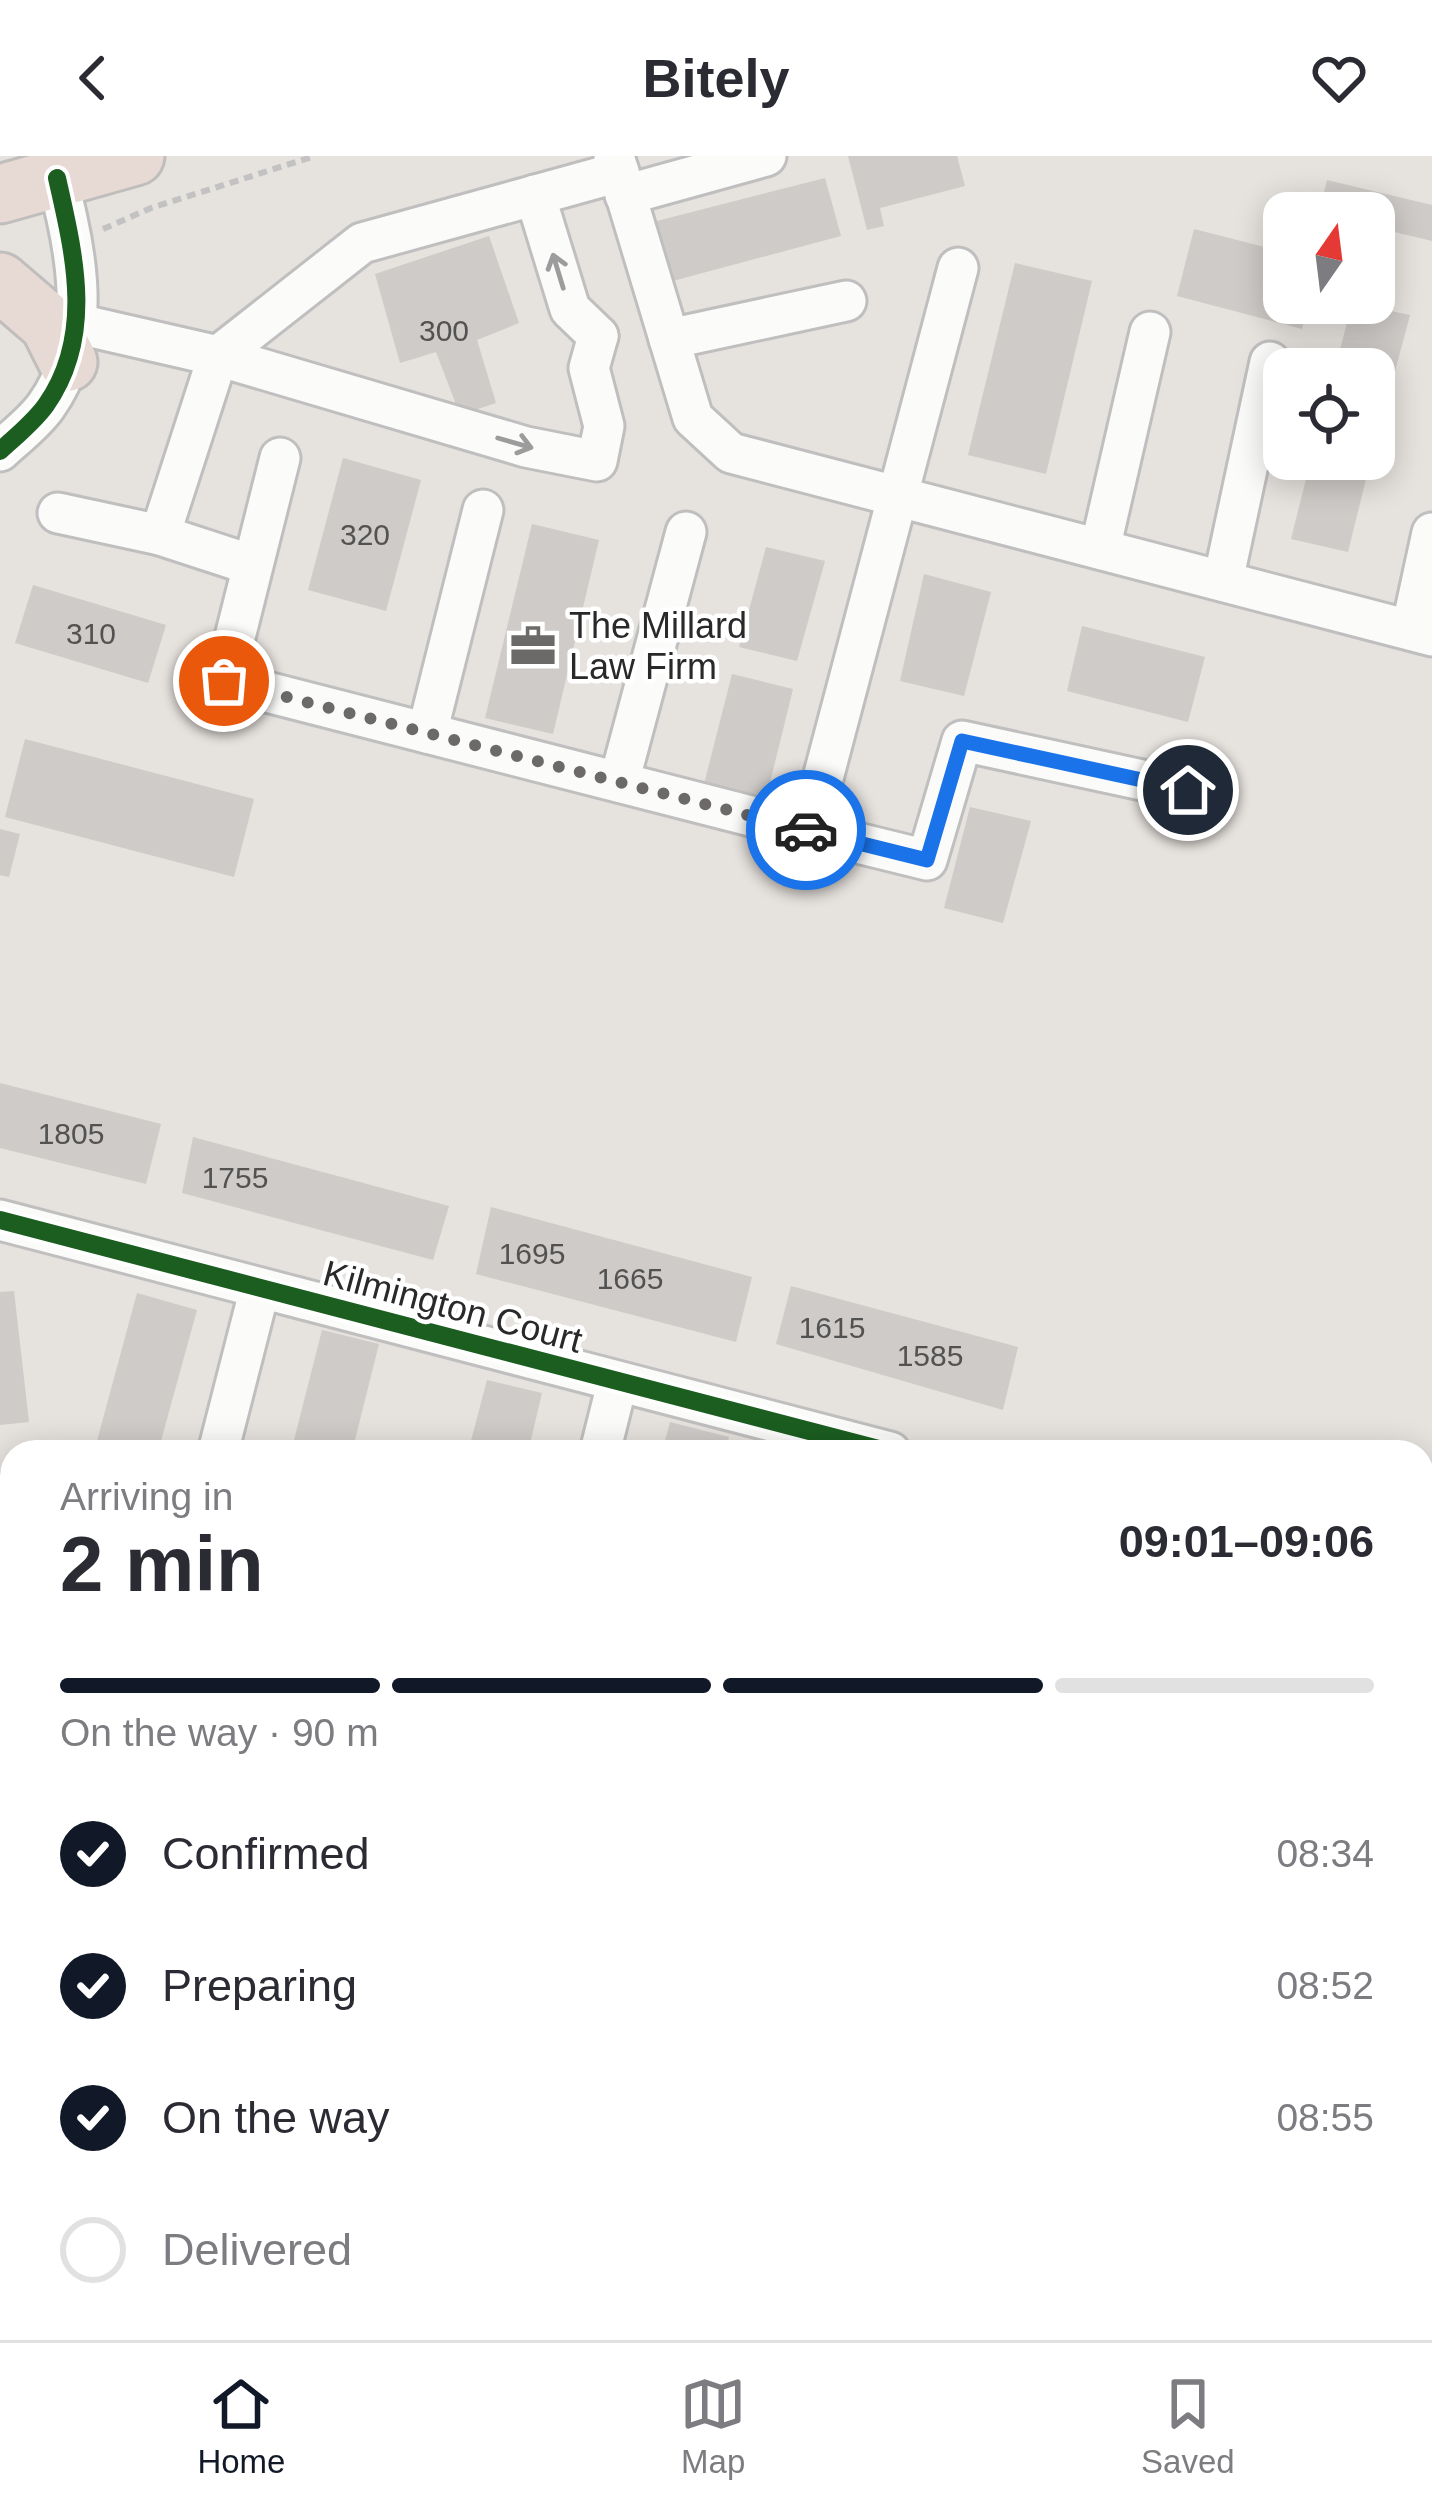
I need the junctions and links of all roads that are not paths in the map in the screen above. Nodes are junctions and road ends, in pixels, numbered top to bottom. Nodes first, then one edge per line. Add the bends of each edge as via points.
1 (135, 156) edge
2 (766, 156) edge
3 (54, 167) edge
4 (619, 175) edge
5 (0, 194) edge
6 (535, 196) junction
7 (958, 268) dead end
8 (0, 283) edge
9 (846, 302) dead end
10 (666, 329) junction
11 (1150, 332) dead end
12 (598, 336) junction
13 (73, 343) junction
14 (218, 356) junction
15 (1263, 394) edge
16 (0, 452) edge
17 (280, 458) dead end
18 (898, 496) junction
19 (483, 510) dead end
20 (58, 513) dead end
21 (686, 532) dead end
22 (1432, 533) edge
23 (160, 535) junction
24 (1100, 549) junction
25 (252, 566) junction
26 (1222, 581) junction
27 (1422, 633) edge
28 (427, 733) junction
29 (619, 782) junction
30 (1188, 790) dead end
31 (809, 831) junction
32 (0, 1220) edge
33 (260, 1288) junction
34 (617, 1384) junction
35 (221, 1440) edge
36 (603, 1440) edge
37 (842, 1440) edge

1 - 3 highway
2 - 4 street
3 - 5 highway
3 - 13 street via 71,239
4 - 6 street
4 - 10 street
12 -> 6 street via 570,310
6 - 14 street via 362,243
7 - 18 street
8 - 13 highway
9 - 10 street
10 - 12 street
10 - 18 street via 693,418 731,453
11 - 24 street
14 -> 12 street via 597,461 604,427 589,368
13 - 14 street
13 - 16 street via 45,408
14 - 23 street
15 - 26 street
17 - 25 street
18 - 24 street
18 - 31 street
19 - 28 street
20 - 23 street
21 - 29 street
22 - 27 street
23 - 25 street
24 - 26 street
25 - 28 street via 224,681
26 - 27 street
28 - 29 street
29 - 31 street
30 - 31 street via 962,741 927,860
32 - 33 street, Kilmington Court
33 - 34 street, Kilmington Court
33 - 35 street
34 - 36 street
34 - 37 street, Kilmington Court

